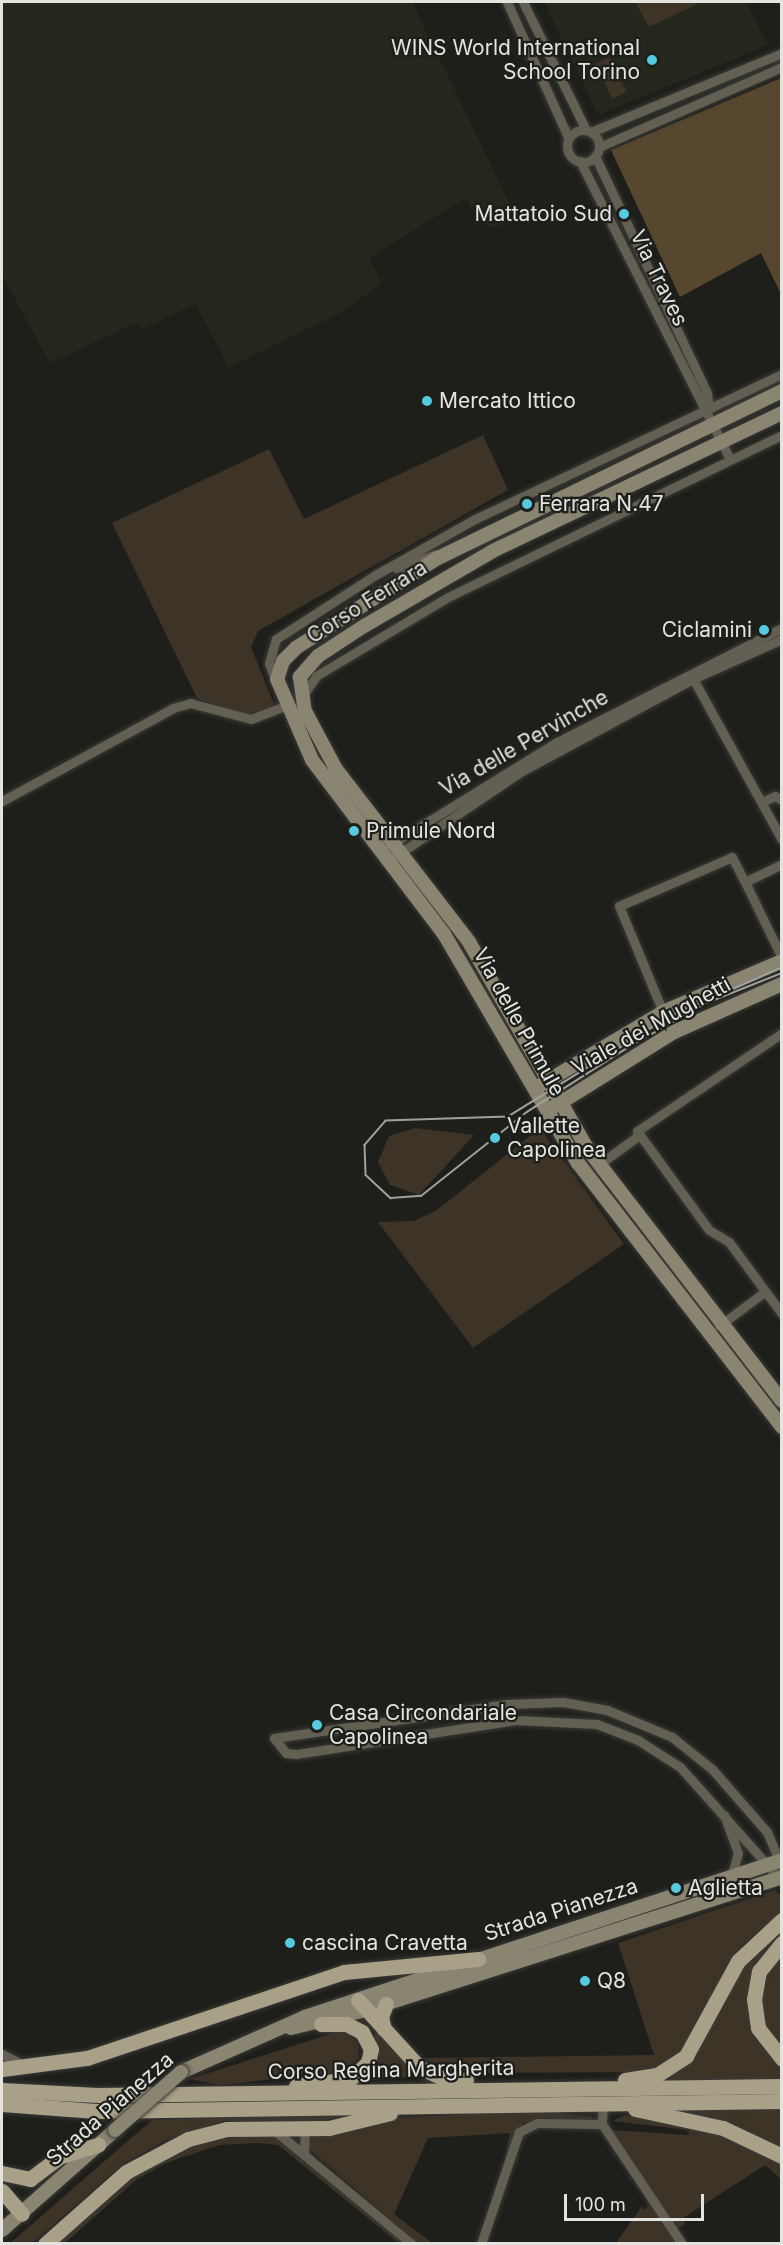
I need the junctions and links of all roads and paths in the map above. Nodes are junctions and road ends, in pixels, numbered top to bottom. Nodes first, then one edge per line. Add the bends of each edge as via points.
1 (507, 2) edge
2 (523, 2) edge
3 (782, 53) edge
4 (782, 67) edge
5 (589, 131) junction
6 (568, 139) junction
7 (597, 151) junction
8 (580, 161) junction
9 (782, 374) edge
10 (782, 391) edge
11 (709, 409) junction
12 (782, 413) edge
13 (715, 422) junction
14 (782, 435) edge
15 (722, 441) junction
16 (730, 459) junction
17 (475, 539) junction
18 (377, 574) junction
19 (782, 628) edge
20 (782, 639) edge
21 (691, 675) junction
22 (278, 686) junction
23 (302, 697) junction
24 (285, 706) junction
25 (782, 800) edge
26 (2, 801) edge
27 (762, 802) junction
28 (782, 840) edge
29 (396, 847) junction
30 (384, 857) junction
31 (782, 864) edge
32 (745, 882) junction
33 (782, 959) edge
34 (782, 984) edge
35 (663, 1012) junction
36 (782, 1033) edge
37 (546, 1083) junction
38 (532, 1090) junction
39 (558, 1103) junction
40 (545, 1113) junction
41 (638, 1136) junction
42 (598, 1165) junction
43 (763, 1293) junction
44 (782, 1314) edge
45 (719, 1326) junction
46 (707, 1335) junction
47 (782, 1401) edge
48 (782, 1427) edge
49 (722, 1810) junction
50 (767, 1832) junction
51 (782, 1841) edge
52 (779, 1868) edge
53 (731, 1877) junction
54 (782, 1920) edge
55 (782, 1944) edge
56 (478, 1959) joint
57 (448, 1966) junction
58 (448, 1983) junction
59 (386, 2004) junction
60 (362, 2005) junction
61 (321, 2024) junction
62 (288, 2028) junction
63 (384, 2029) junction
64 (2, 2054) edge
65 (782, 2059) edge
66 (29, 2068) junction
67 (2, 2069) edge
68 (782, 2086) edge
69 (491, 2088) junction
70 (579, 2088) junction
71 (2, 2090) edge
72 (271, 2093) junction
73 (782, 2101) edge
74 (603, 2103) junction
75 (2, 2104) edge
76 (428, 2105) junction
77 (96, 2110) junction
78 (2, 2116) edge
79 (602, 2124) junction
80 (274, 2130) junction
81 (305, 2130) junction
82 (98, 2145) junction
83 (304, 2155) junction
84 (782, 2156) edge
85 (2, 2173) edge
86 (2, 2191) edge
87 (22, 2214) junction
88 (2, 2231) edge
89 (45, 2244) edge
90 (412, 2244) edge
91 (481, 2244) edge
92 (682, 2244) edge

1 - 6 street
2 - 5 street
3 - 5 street
4 - 7 street
5 - 6 street
5 - 7 street, Via Traves
6 - 8 street, Via Traves via 568,153
7 - 8 street
7 - 11 street, Via Traves via 707,393
8 - 11 street, Via Traves
9 - 11 street, Corso Ferrara
10 - 13 main road, Corso Ferrara
11 - 13 street, Via Traves
11 - 18 street, Corso Ferrara via 475,519
12 - 15 main road, Corso Ferrara
13 - 15 street, Via Traves
13 - 17 main road, Corso Ferrara
14 - 16 street, Corso Ferrara
15 - 16 street, Via Traves
15 - 23 main road, Corso Ferrara via 493,550 363,626 305,667 300,677
16 - 23 street, Corso Ferrara via 448,597 316,676
17 - 18 street, Corso Ferrara
17 - 22 main road, Corso Ferrara via 296,648 279,669
18 - 22 street, Corso Ferrara via 276,639 269,663
19 - 21 street, Via delle Pervinche
20 - 21 street, Via delle Pervinche
21 - 27 street
21 - 29 street, Via delle Pervinche
22 - 24 main road, Via delle Primule
23 - 29 main road, Via delle Primule via 336,769
24 - 26 street via 251,719 190,703 173,708
24 - 30 main road, Via delle Primule via 332,792
25 - 27 street via 775,795
27 - 28 street
29 - 30 street, Via delle Pervinche
29 - 37 main road, Via delle Primule via 469,942
30 - 38 main road, Via delle Primule via 444,934
31 - 32 street
32 - 33 street, Viale dei Mughetti
32 - 35 street, Viale dei Mughetti via 732,857 619,906
33 - 35 main road, Viale dei Mughetti
34 - 39 main road, Viale dei Mughetti via 674,1032
35 - 37 main road, Viale dei Mughetti
36 - 41 street via 640,1126
37 - 38 main road, Viale dei Mughetti
37 - 39 main road, Via delle Primule
38 - 40 main road, Via delle Primule
39 - 40 main road, Viale dei Mughetti
39 - 42 main road, Via delle Primule
40 - 46 main road, Via delle Primule
41 - 42 street
41 - 43 street via 709,1230 729,1242 760,1279
42 - 45 main road, Via delle Primule
43 - 44 street
43 - 45 street
45 - 46 main road
45 - 47 main road, Via delle Primule
46 - 48 main road, Via delle Primule
49 - 50 street via 661,1753 616,1730 572,1720 516,1720 296,1754 286,1753 274,1738 507,1704 585,1706 672,1737 712,1769
49 - 52 street
49 - 53 street via 738,1853
50 - 51 street
50 - 52 street
52 - 53 main road, Strada Pianezza
52 - 58 main road, Strada Pianezza
53 - 56 main road, Strada Pianezza
54 - 70 main road via 738,1960 704,2031 678,2063 643,2079
55 - 65 main road via 759,1971 754,1999 758,2028
56 - 57 main road
57 - 58 main road
57 - 60 main road, Strada Pianezza
57 - 66 main road via 344,1972 87,2058
58 - 59 main road, Strada Pianezza
59 - 60 main road, Strada Pianezza
59 - 63 main road via 381,2017
60 - 61 main road, Strada Pianezza
60 - 62 main road, Strada Pianezza
60 - 63 main road
61 - 62 main road, Strada Pianezza
61 - 72 main road via 346,2024 362,2032 370,2049 365,2068 350,2079
62 - 82 main road, Strada Pianezza, bridge via 227,2049 181,2073
63 - 69 main road via 426,2072
64 - 66 street
66 - 67 main road
68 - 70 main road, Corso Regina Margherita
69 - 70 main road, Corso Regina Margherita
69 - 72 main road, Corso Regina Margherita
71 - 72 main road, Corso Regina Margherita
73 - 74 main road, Corso Regina Margherita
74 - 76 main road, Corso Regina Margherita
74 - 79 street
74 - 84 main road via 723,2128
75 - 77 main road, Corso Regina Margherita
76 - 77 main road, Corso Regina Margherita
76 - 81 main road
77 - 78 main road via 68,2118
79 - 91 street via 537,2123 519,2132
79 - 92 street
80 - 81 main road
80 - 83 street
80 - 89 main road via 227,2129 170,2146 126,2172
81 - 83 street
82 - 85 main road via 61,2156 30,2179
82 - 87 main road, Strada Pianezza
83 - 90 street
86 - 87 main road
87 - 88 main road, Strada Pianezza

